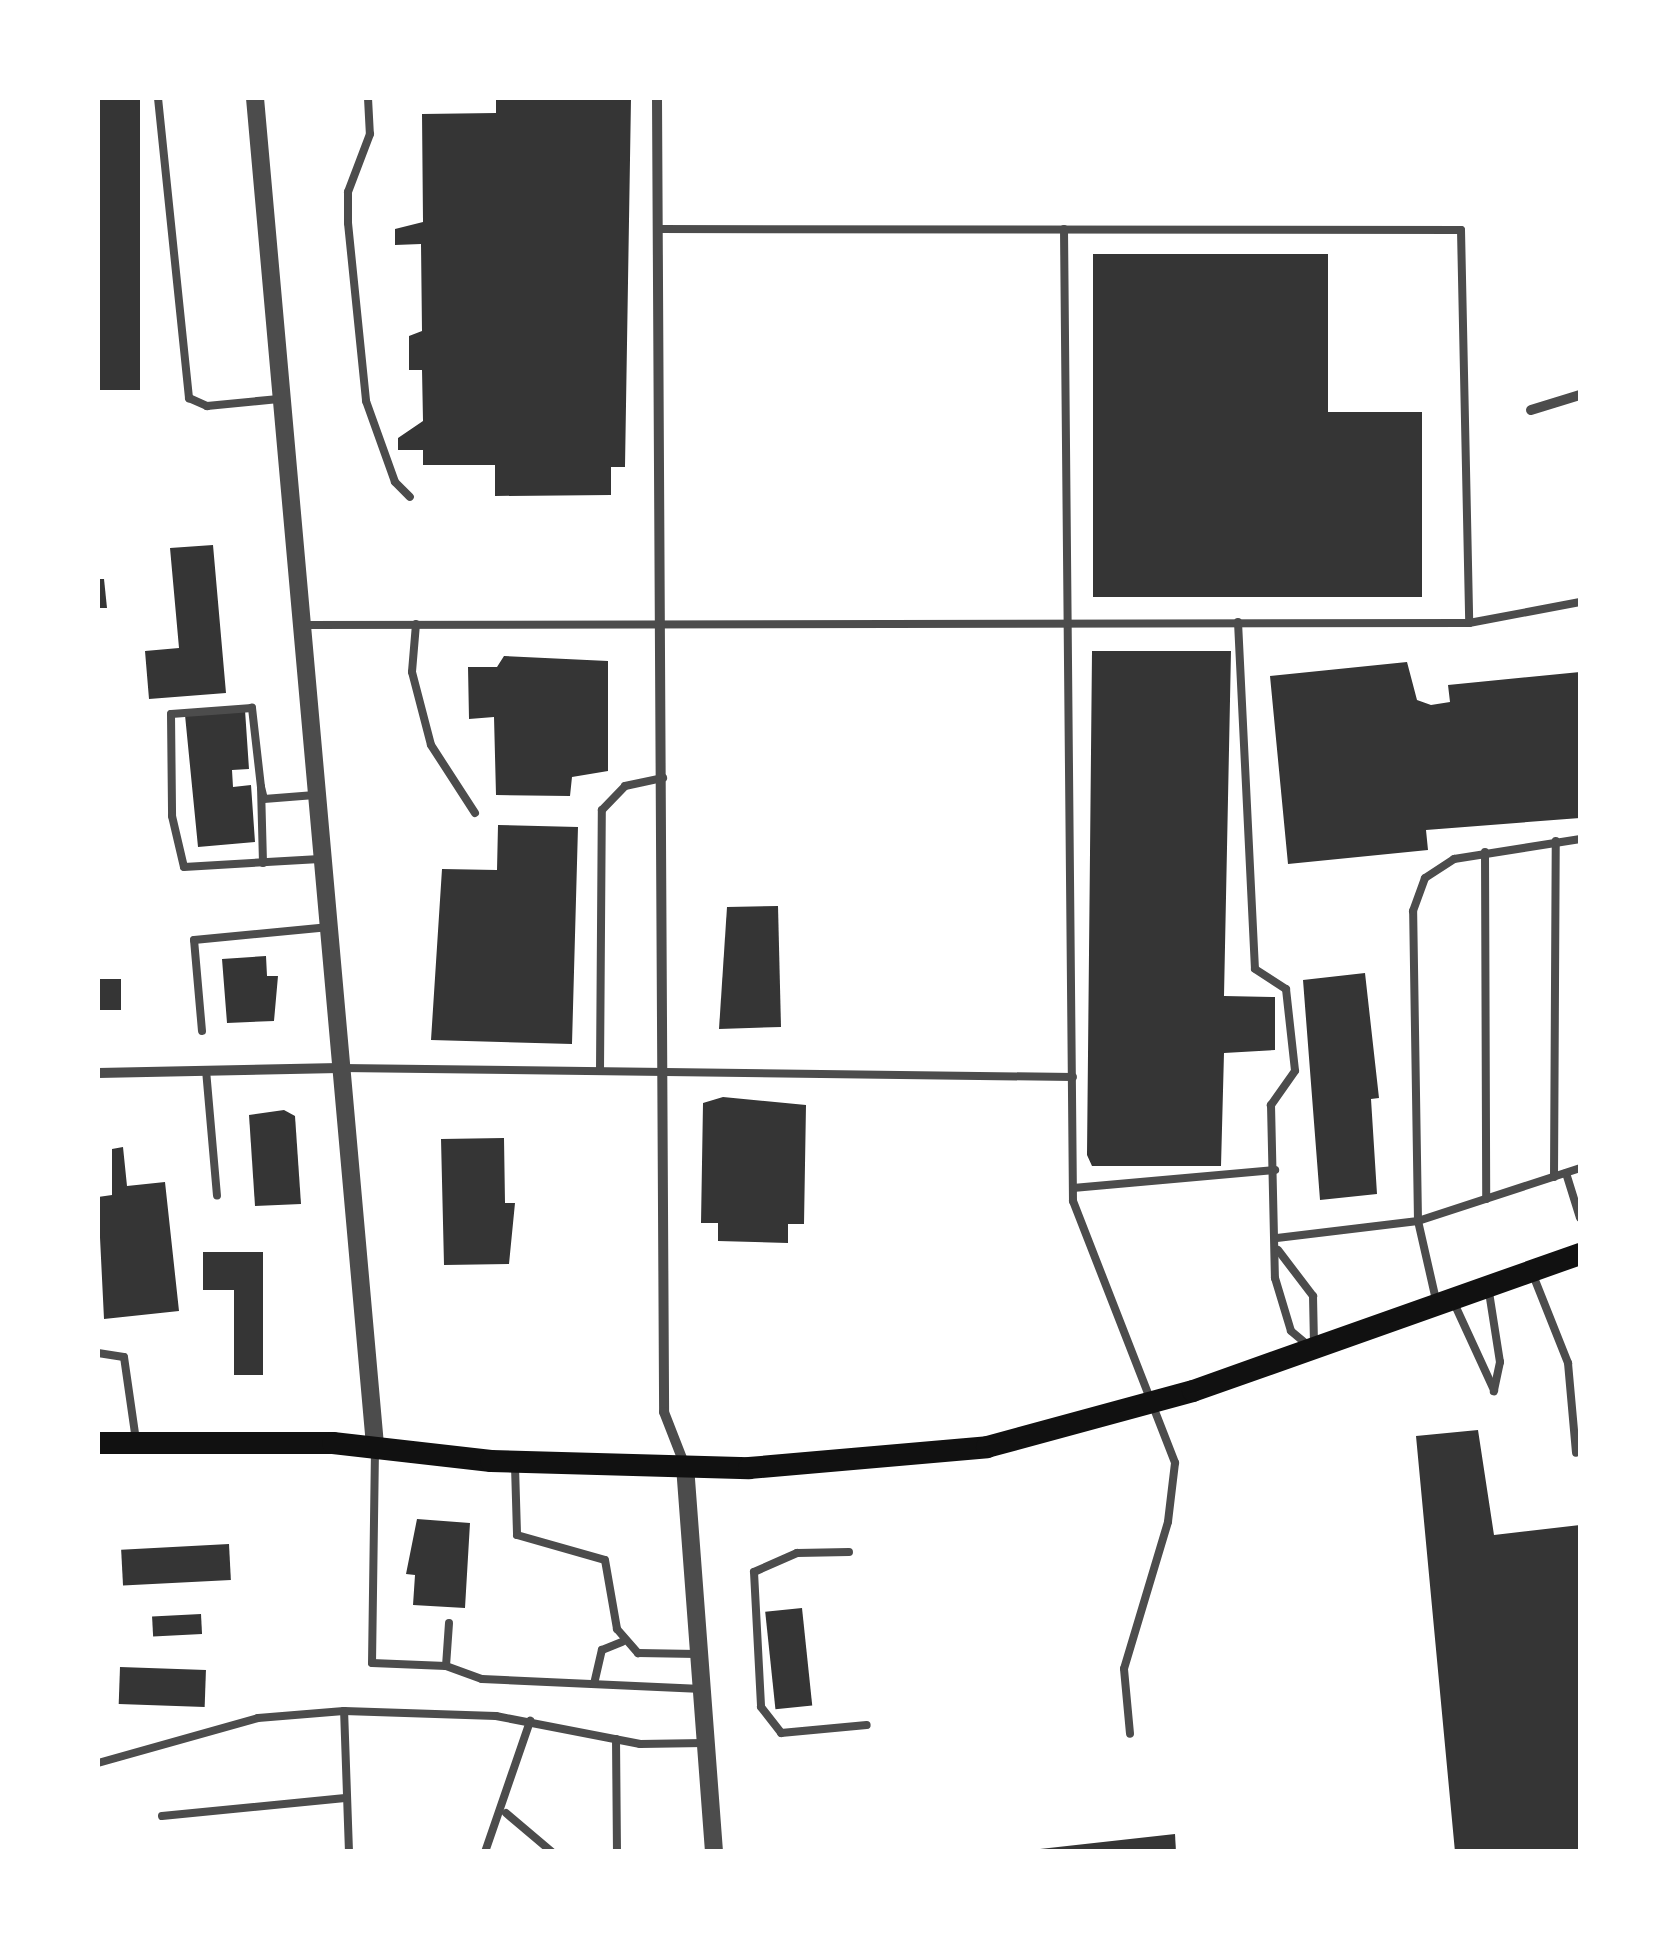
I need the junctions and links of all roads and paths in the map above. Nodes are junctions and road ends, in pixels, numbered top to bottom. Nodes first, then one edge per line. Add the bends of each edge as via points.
1 (158, 98) edge
2 (255, 98) edge
3 (368, 98) edge
4 (657, 98) edge
5 (658, 229) junction
6 (1064, 229) junction
7 (1580, 395) edge
8 (280, 399) junction
9 (1531, 410) dead end
10 (410, 497) dead end
11 (1580, 602) edge
12 (662, 622) junction
13 (1071, 622) junction
14 (1238, 622) junction
15 (1468, 623) junction
16 (300, 624) junction
17 (416, 624) junction
18 (663, 778) junction
19 (260, 787) junction
20 (315, 795) junction
21 (475, 812) dead end
22 (1580, 839) edge
23 (1556, 841) junction
24 (1485, 852) junction
25 (325, 858) junction
26 (263, 863) junction
27 (329, 927) junction
28 (202, 1031) dead end
29 (339, 1068) junction
30 (206, 1070) junction
31 (600, 1071) junction
32 (98, 1072) edge
33 (663, 1072) junction
34 (1072, 1077) junction
35 (1580, 1168) edge
36 (1275, 1170) junction
37 (1566, 1173) junction
38 (1554, 1177) junction
39 (1073, 1188) junction
40 (216, 1196) dead end
41 (1486, 1199) junction
42 (1580, 1218) edge
43 (1418, 1220) junction
44 (1277, 1238) junction
45 (1278, 1250) junction
46 (1580, 1254) edge
47 (1531, 1271) junction
48 (1488, 1286) junction
49 (1444, 1302) junction
50 (1313, 1350) junction
51 (98, 1353) edge
52 (1580, 1360) edge
53 (1568, 1363) junction
54 (1156, 1400) junction
55 (136, 1441) junction
56 (98, 1442) edge
57 (374, 1445) junction
58 (1576, 1453) dead end
59 (516, 1462) junction
60 (685, 1466) junction
61 (849, 1552) dead end
62 (448, 1624) dead end
63 (622, 1642) junction
64 (699, 1654) junction
65 (446, 1666) junction
66 (594, 1684) junction
67 (702, 1689) junction
68 (344, 1711) junction
69 (530, 1721) junction
70 (867, 1725) dead end
71 (1130, 1734) dead end
72 (616, 1739) junction
73 (706, 1742) junction
74 (98, 1763) edge
75 (345, 1798) junction
76 (506, 1813) junction
77 (162, 1816) dead end
78 (350, 1852) edge
79 (485, 1852) edge
80 (552, 1852) edge
81 (617, 1852) edge
82 (714, 1852) edge

1 - 8 lane via 190,398 206,406
2 - 8 street
3 - 10 lane via 370,134 348,192 366,401 395,482
4 - 5 street
5 - 6 lane
5 - 12 street
6 - 13 lane
6 - 15 lane via 1462,230
7 - 9 street
8 - 16 street
11 - 15 lane
12 - 13 lane
12 - 17 lane
12 - 18 street
13 - 14 lane
13 - 34 lane
14 - 15 lane
14 - 36 lane via 1255,969 1286,989 1295,1071 1270,1105
16 - 17 lane
16 - 20 street
17 - 21 lane via 412,672 431,744
18 - 31 lane via 625,786 602,810
18 - 33 street
19 - 20 lane via 264,799
19 - 26 lane
19 - 26 lane via 252,708 171,714 179,860 192,869
20 - 25 street
22 - 23 lane
23 - 24 lane
23 - 38 lane
24 - 41 lane
24 - 43 lane via 1425,878 1413,911
25 - 26 lane
25 - 27 street
27 - 28 lane via 194,940
27 - 29 street
29 - 30 street
29 - 31 lane
29 - 57 street
30 - 32 street
30 - 40 lane
31 - 33 lane
33 - 34 lane
33 - 60 street via 664,1412
34 - 39 lane
35 - 37 lane
36 - 39 lane
36 - 44 lane
37 - 38 lane
37 - 42 lane
38 - 41 lane
39 - 54 lane
41 - 43 lane
43 - 44 lane
43 - 49 lane
44 - 45 lane
45 - 50 lane via 1313,1296
45 - 50 lane via 1275,1278 1291,1331
46 - 47 main road
47 - 48 main road
47 - 53 lane
48 - 49 main road
48 - 49 lane via 1500,1362 1494,1391
49 - 50 main road
50 - 54 main road
51 - 55 lane via 124,1357
52 - 53 lane
53 - 58 lane
54 - 60 main road via 986,1447 865,1462
54 - 71 lane via 1175,1464 1173,1493 1124,1670
55 - 56 main road
55 - 57 main road
57 - 59 main road
57 - 65 lane via 372,1664
59 - 60 main road
59 - 63 lane via 517,1534 604,1560
60 - 64 street
61 - 70 lane via 797,1553 754,1572 760,1707 780,1733
62 - 65 lane
63 - 64 lane via 638,1653
63 - 66 lane via 602,1650
64 - 67 street
65 - 66 lane via 458,1676
66 - 67 lane
67 - 73 street
68 - 69 lane
68 - 74 lane via 258,1718
68 - 75 lane
69 - 72 lane
69 - 76 lane
72 - 73 lane
72 - 81 lane
73 - 82 street
75 - 77 lane
75 - 78 lane
76 - 79 lane
76 - 80 lane

